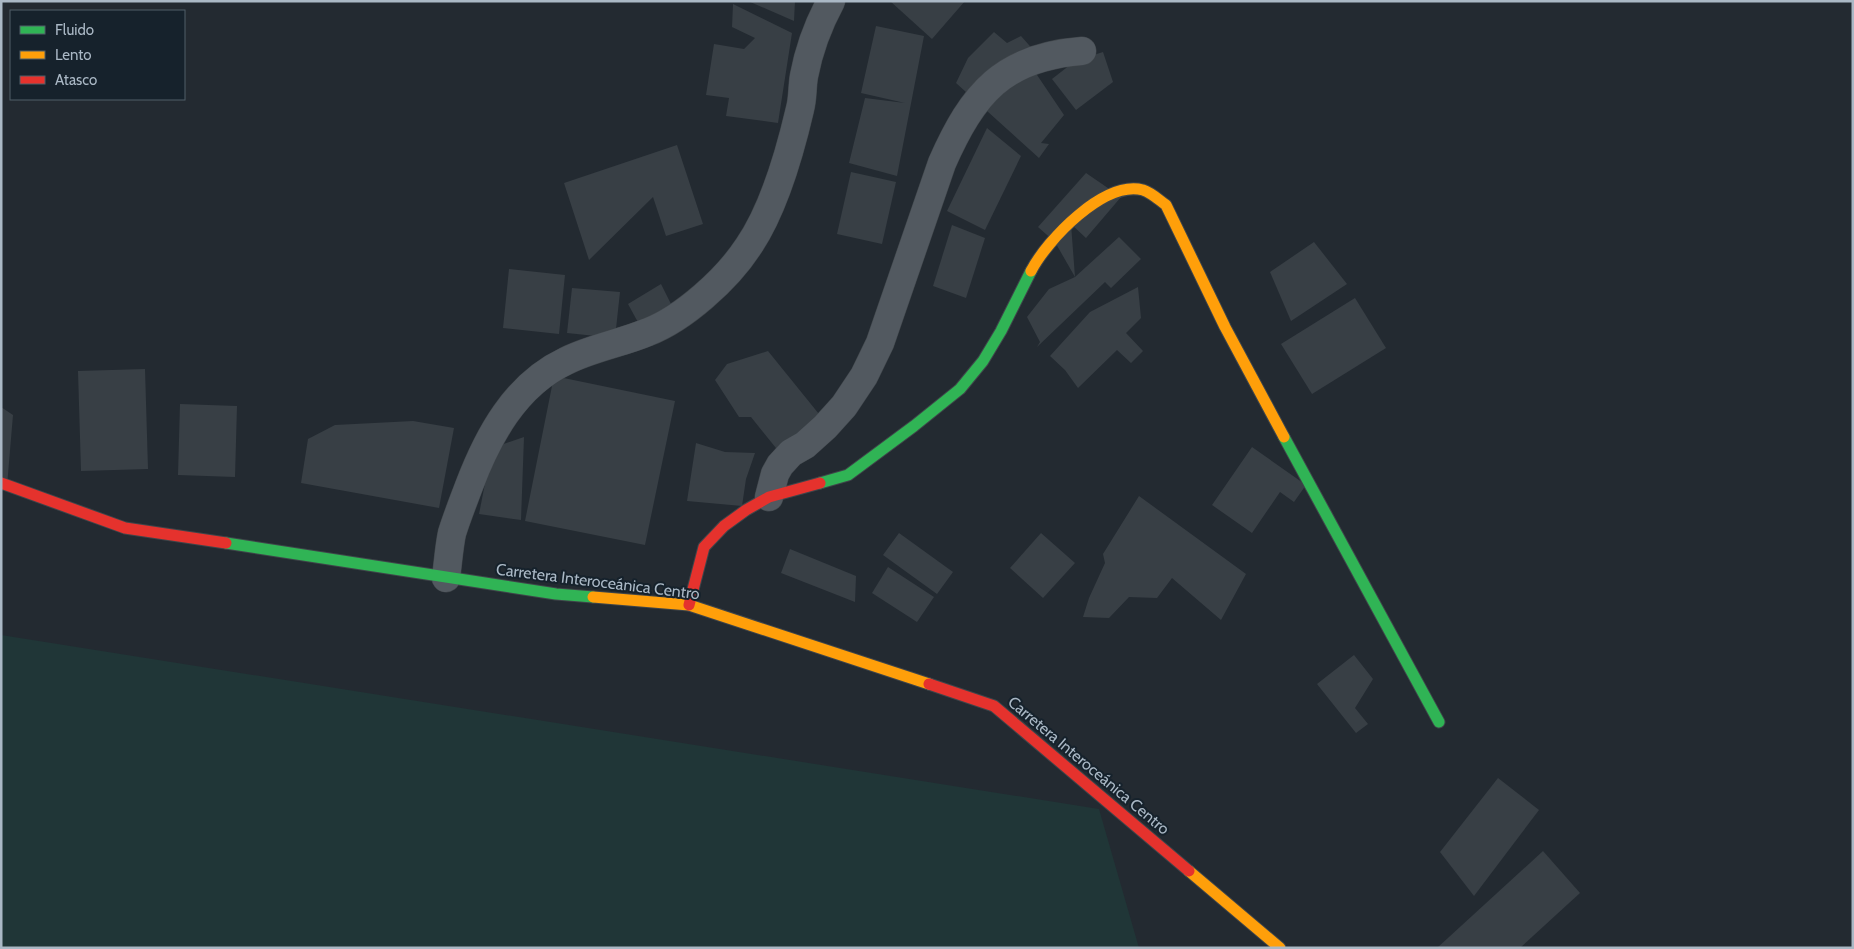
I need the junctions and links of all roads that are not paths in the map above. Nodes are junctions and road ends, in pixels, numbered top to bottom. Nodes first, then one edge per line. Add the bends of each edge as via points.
1 (831, 1) edge
2 (1082, 51) dead end
3 (1, 484) edge
4 (769, 497) junction
5 (446, 578) junction
6 (689, 605) junction
7 (1439, 722) dead end
8 (1280, 948) edge

1 - 5 street via 810,49 801,107 790,149 776,190 749,246 715,285 685,311 650,332 566,360 535,382 510,407 482,454 461,506 452,534
2 - 4 street via 1049,55 1010,70 988,88 969,111 942,163 880,342 864,376 825,427 780,465
3 - 5 main road, Carretera Interoceánica Centro via 125,528
4 - 6 main road via 738,515 704,547
4 - 7 main road via 848,474 960,389 983,361 1037,260 1062,228 1090,205 1119,192 1142,190 1166,205 1248,371
5 - 6 main road, Carretera Interoceánica Centro via 556,594
6 - 8 main road, Carretera Interoceánica Centro via 994,706

